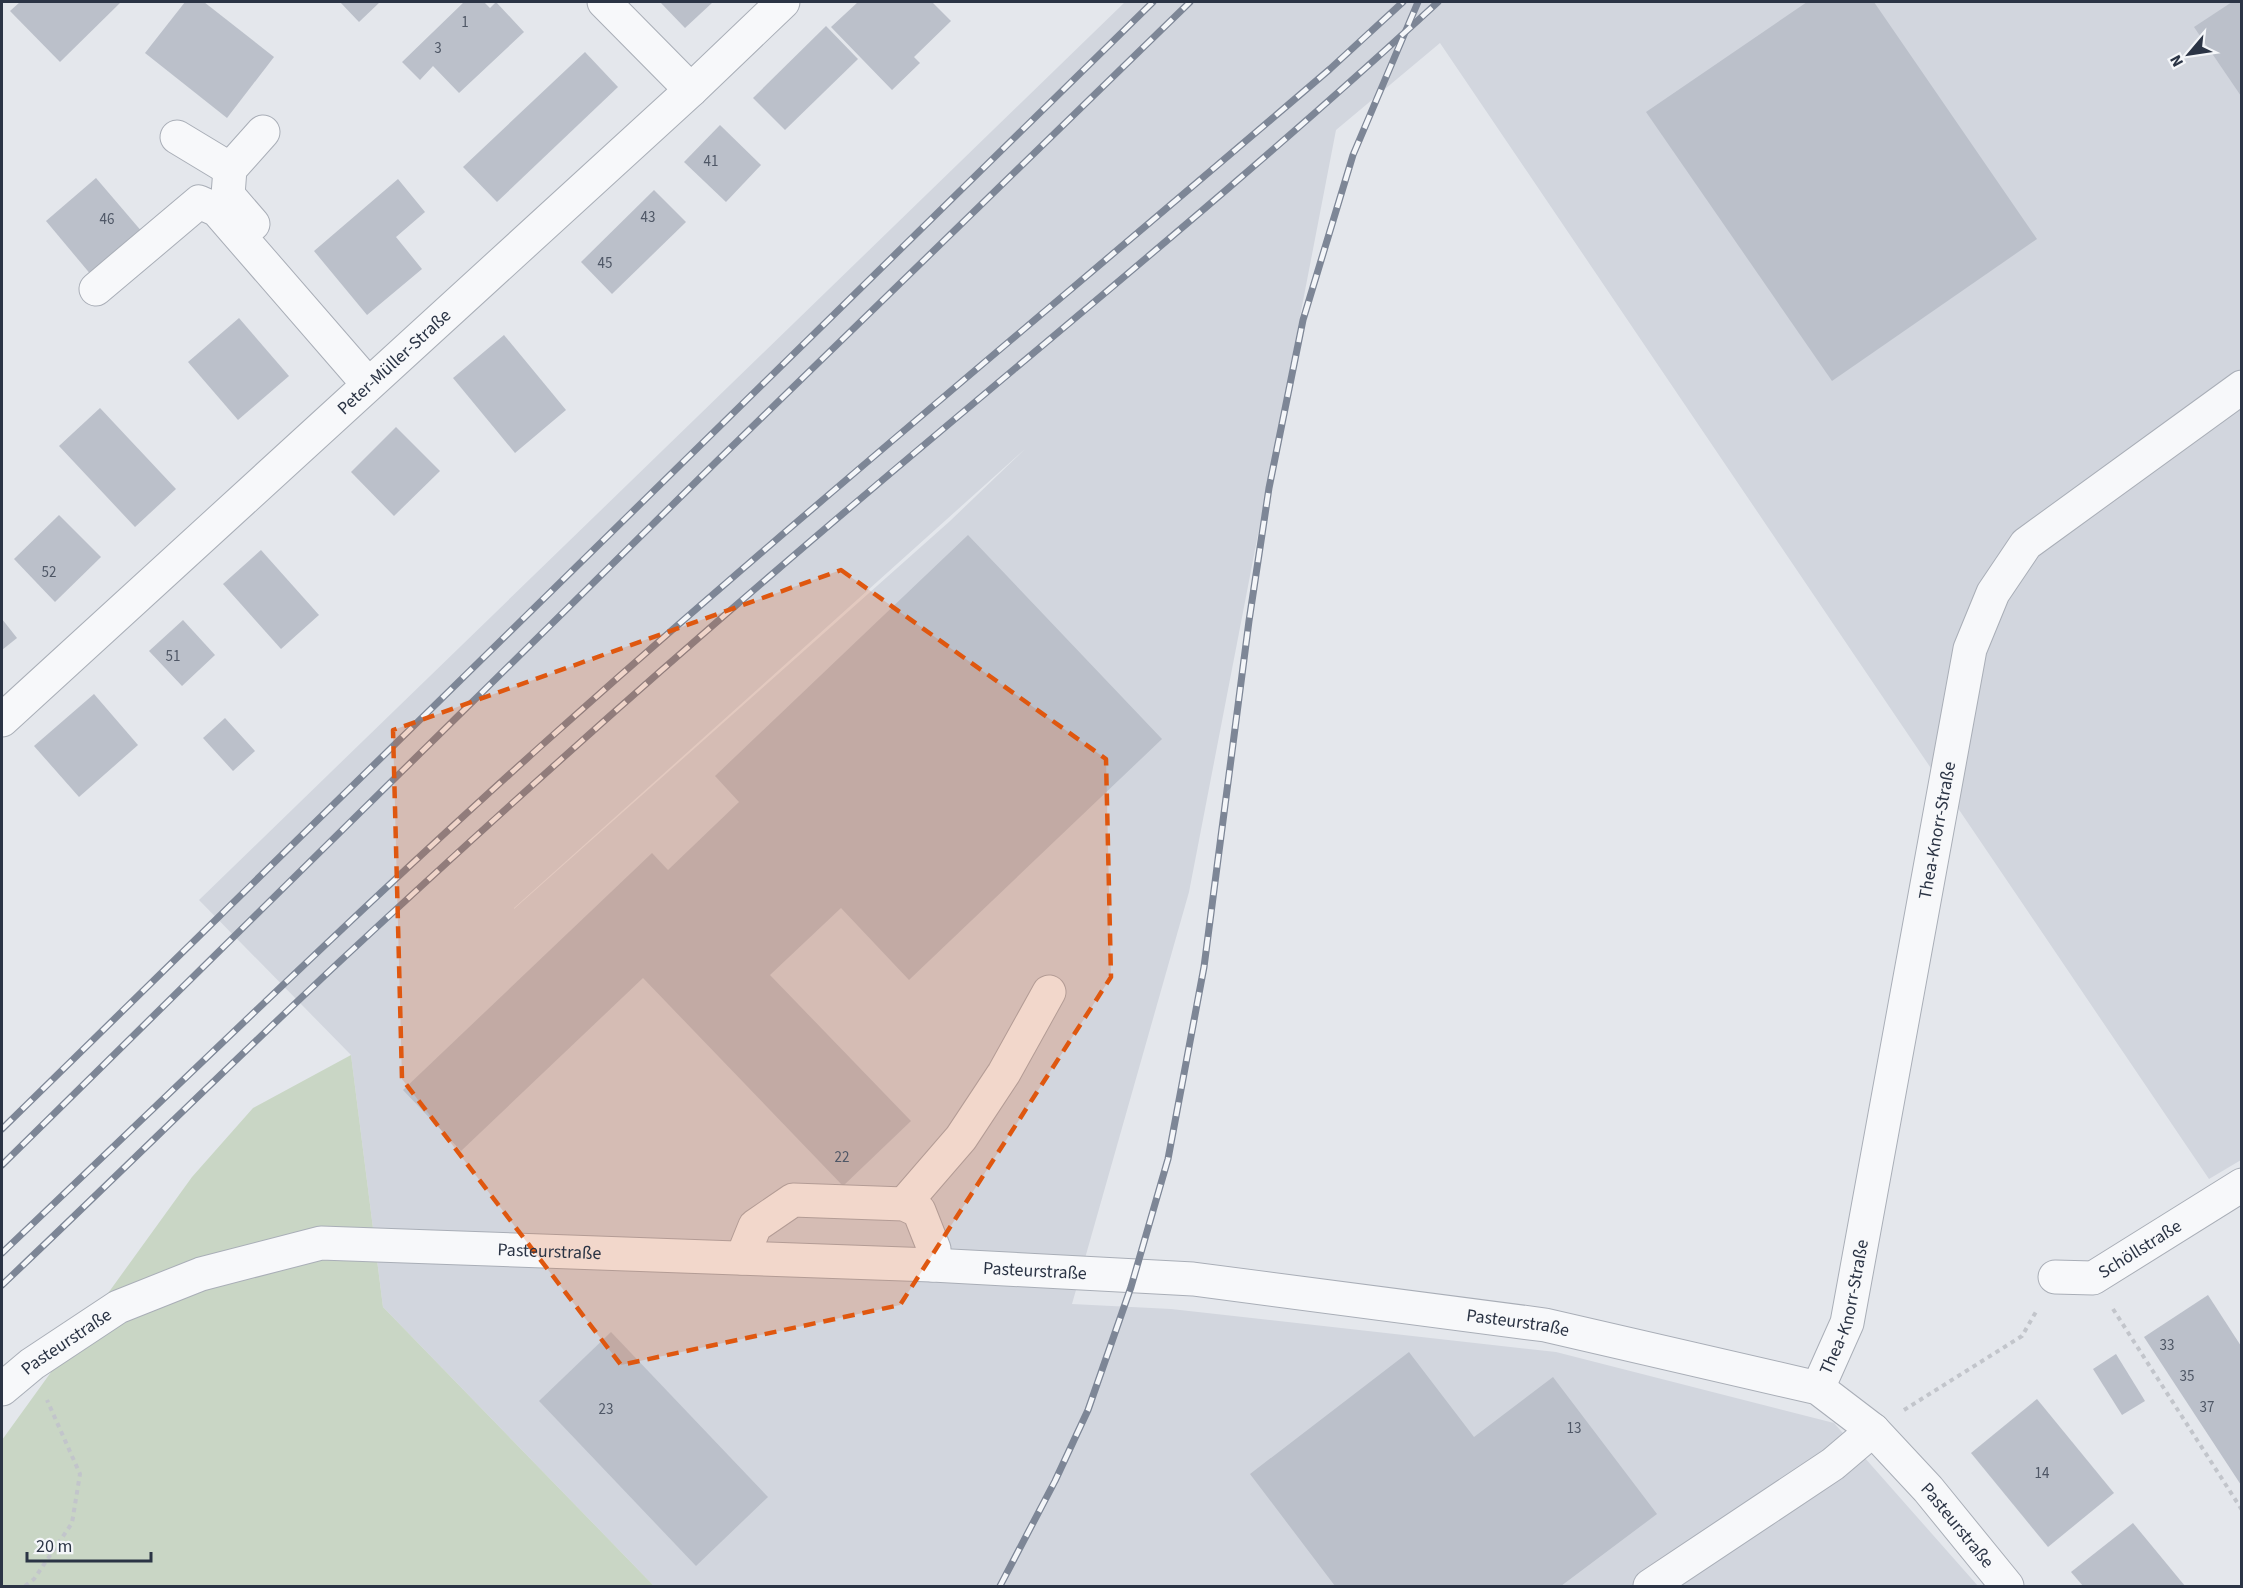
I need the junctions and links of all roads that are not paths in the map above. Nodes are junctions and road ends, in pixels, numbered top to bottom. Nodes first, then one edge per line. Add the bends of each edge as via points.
1 (604, 2) edge
2 (783, 2) edge
3 (691, 90) junction
4 (263, 132) dead end
5 (177, 136) dead end
6 (230, 169) junction
7 (96, 289) dead end
8 (374, 379) junction
9 (2241, 387) edge
10 (2, 720) edge
11 (1049, 992) dead end
12 (2241, 1185) edge
13 (904, 1204) junction
14 (742, 1258) junction
15 (932, 1265) junction
16 (2055, 1277) road end
17 (1818, 1388) junction
18 (2, 1389) edge
19 (1873, 1430) junction
20 (1650, 1587) edge
21 (2007, 1587) edge

1 - 3 street
2 - 3 street, Peter-Müller-Straße
3 - 8 street, Peter-Müller-Straße
4 - 6 street
5 - 6 street
6 - 8 street via 228,195
7 - 8 street via 199,202 217,210
8 - 10 street, Peter-Müller-Straße
9 - 17 street, Thea-Knorr-Straße via 2026,544 1993,593 1971,649 1847,1323
11 - 13 street via 1004,1073 961,1138
12 - 16 street, Schöllstraße via 2093,1278
13 - 14 street via 793,1200 755,1226
13 - 15 street via 919,1211 934,1249
14 - 15 street, Pasteurstraße
14 - 18 street, Pasteurstraße via 321,1243 201,1274 118,1307 32,1364
15 - 17 street, Pasteurstraße via 1194,1279 1533,1323
17 - 19 street, Pasteurstraße
19 - 20 street via 1833,1464
19 - 21 street, Pasteurstraße via 1928,1489

